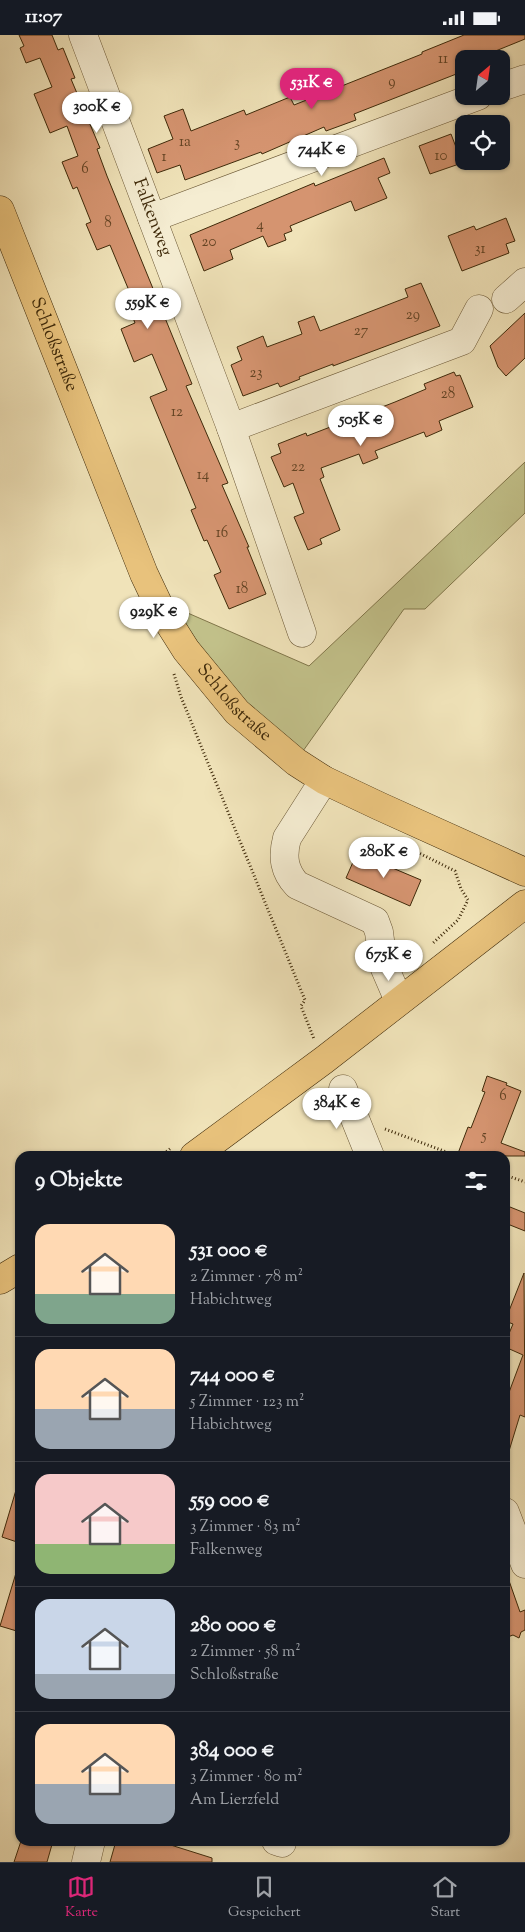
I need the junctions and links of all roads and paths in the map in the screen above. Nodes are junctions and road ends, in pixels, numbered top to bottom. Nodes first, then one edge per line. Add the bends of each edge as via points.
1 (82, 35) edge
2 (525, 79) edge
3 (510, 84) edge
4 (455, 105) edge
5 (0, 210) edge
6 (152, 218) junction
7 (479, 309) dead end
8 (231, 428) junction
9 (302, 633) dead end
10 (172, 669) dead end
11 (324, 780) junction
12 (525, 872) edge
13 (525, 905) edge
14 (399, 1001) junction
15 (314, 1042) dead end
16 (343, 1089) dead end
17 (359, 1126) junction
18 (201, 1151) edge
19 (368, 1151) edge
20 (444, 1151) edge
21 (510, 1177) edge
22 (525, 1182) edge
23 (15, 1272) edge
24 (0, 1280) edge
25 (510, 1529) edge
26 (517, 1553) edge
27 (90, 1846) edge
28 (86, 1862) edge

1 - 6 street, Falkenweg
2 - 3 street
4 - 6 street
5 - 11 main road, Schloßstraße via 162,612 186,650 237,712 296,762
6 - 8 street, Falkenweg
7 - 8 street via 462,341
8 - 9 street, Falkenweg
10 - 15 path via 180,697 305,1000 301,1006
11 - 12 main road, Schloßstraße
11 - 14 street via 287,838 284,863 297,885 375,921 383,963
13 - 14 main road
14 - 18 main road
16 - 17 street
17 - 19 street
17 - 20 path via 369,1123
21 - 22 path
23 - 24 main road
25 - 26 street
27 - 28 street

